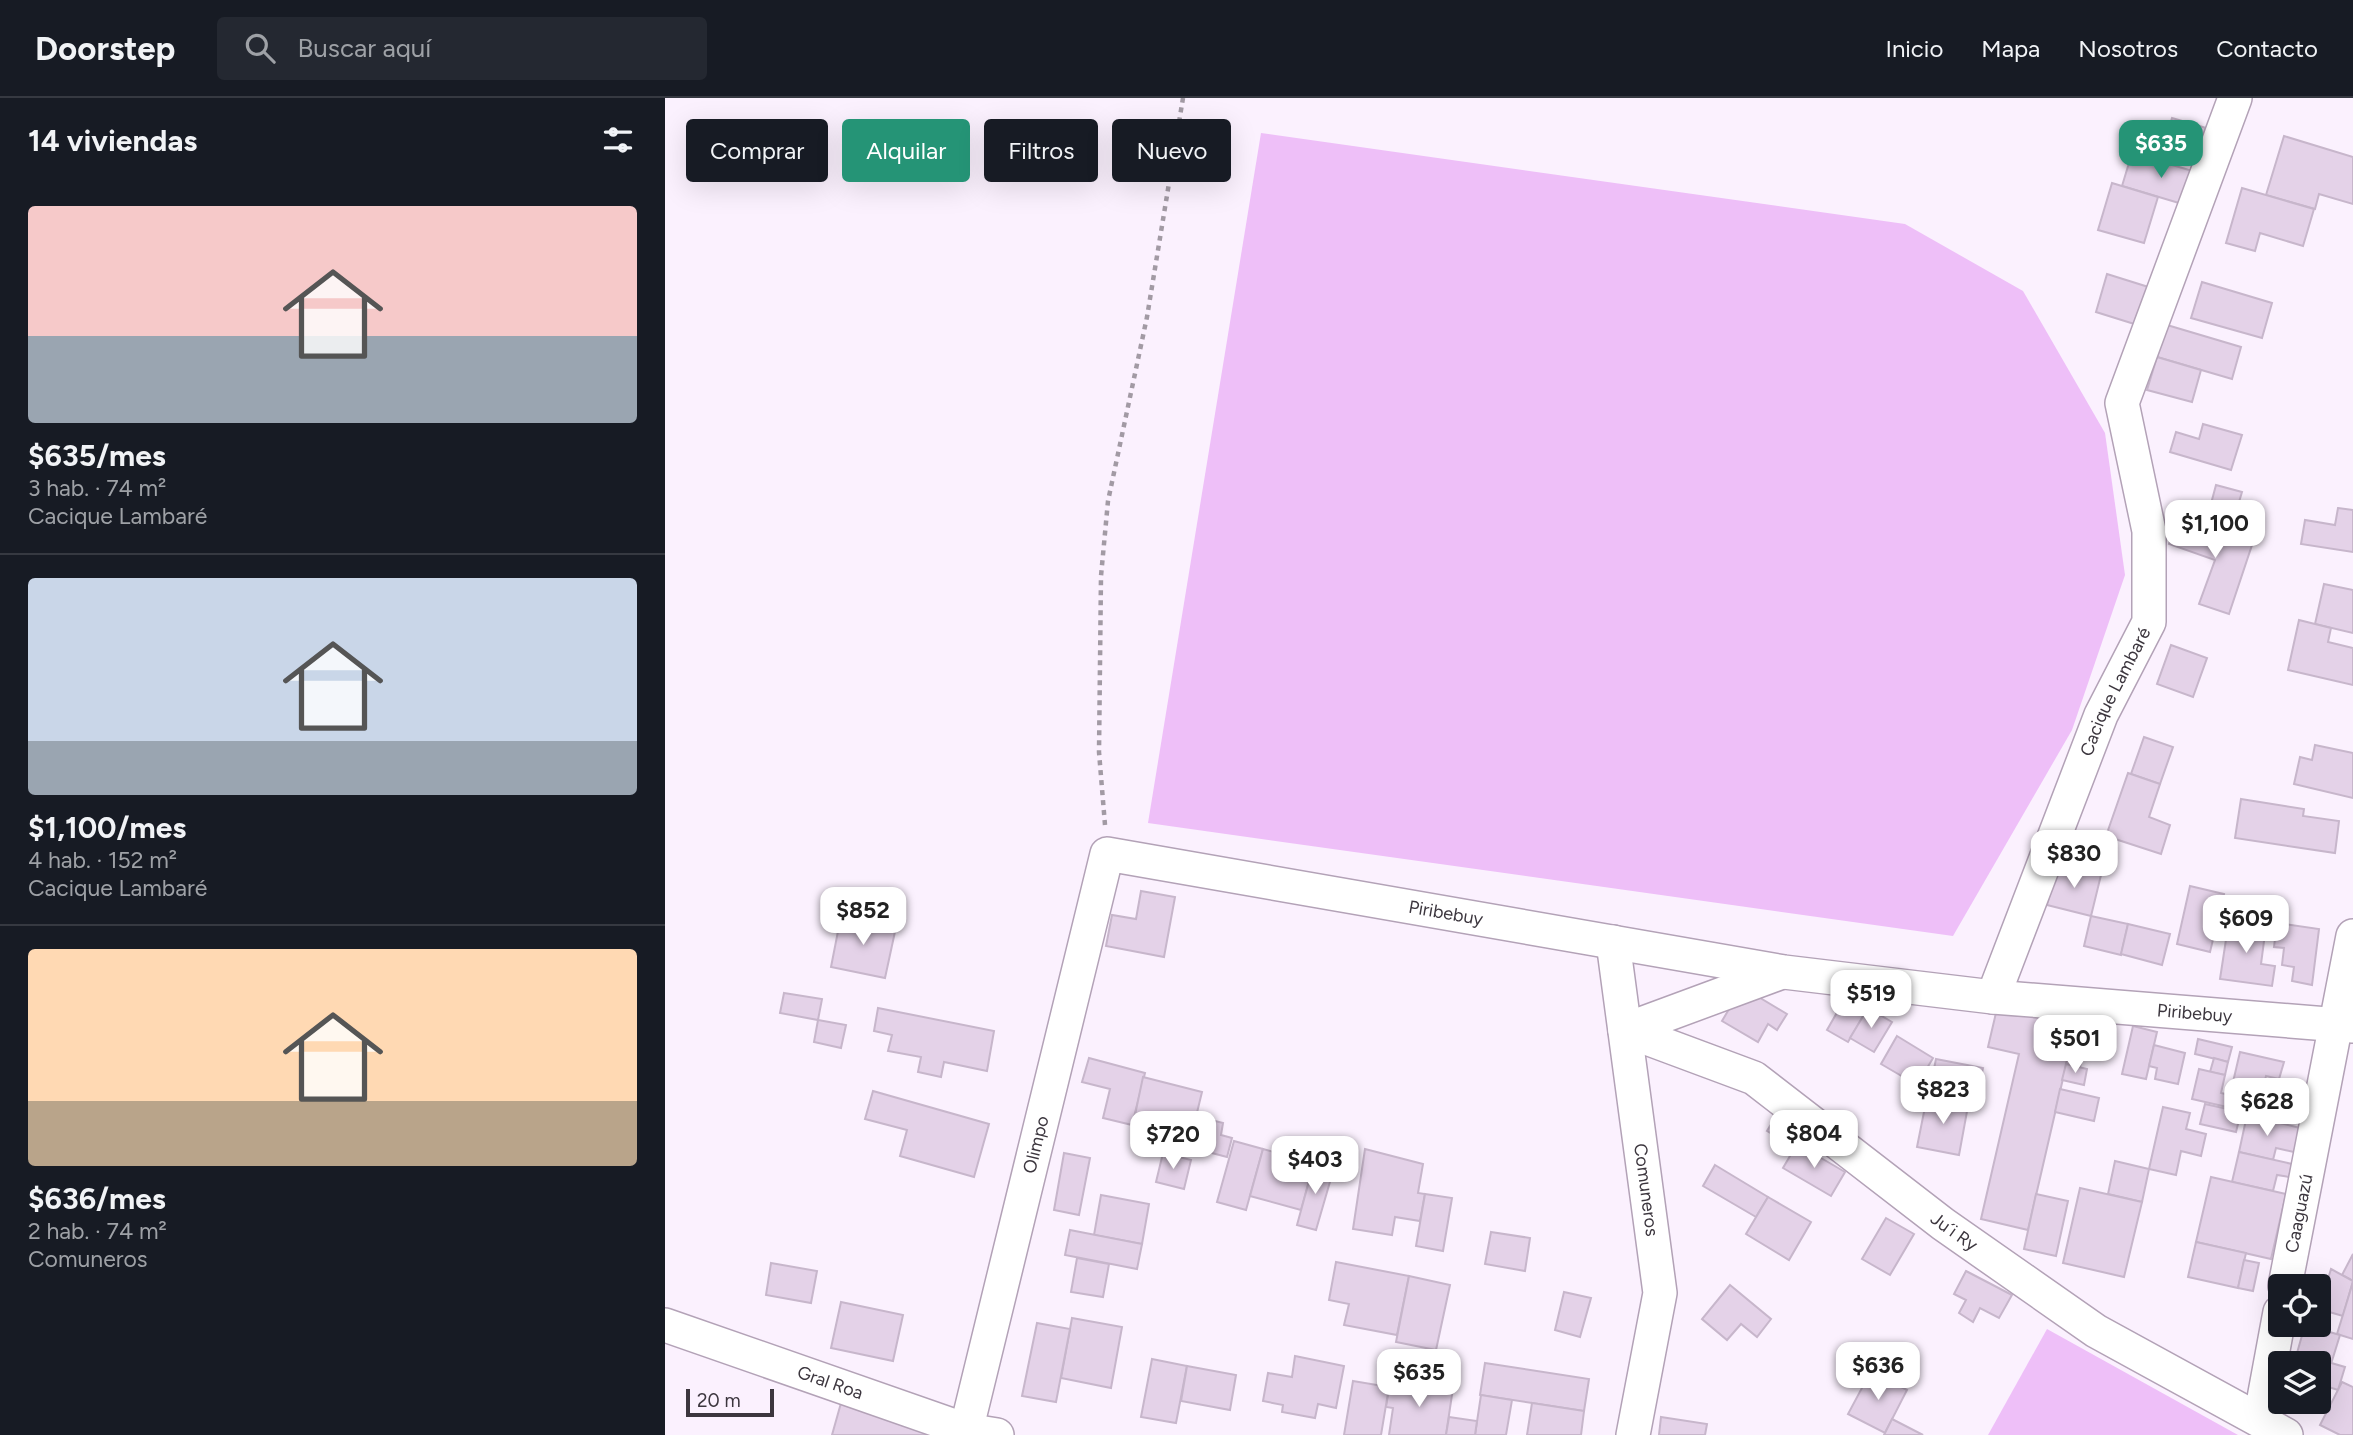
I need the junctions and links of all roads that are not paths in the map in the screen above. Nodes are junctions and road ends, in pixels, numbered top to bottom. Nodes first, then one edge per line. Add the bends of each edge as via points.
1 (2235, 98) edge
2 (1107, 855) joint
3 (2353, 936) edge
4 (1613, 942) junction
5 (1784, 972) junction
6 (1993, 997) junction
7 (2343, 1025) edge
8 (1625, 1030) junction
9 (2288, 1274) edge
10 (665, 1325) edge
11 (2278, 1337) edge
12 (2273, 1428) edge
13 (976, 1433) edge
14 (1633, 1435) edge

1 - 6 street, Cacique Lambaré via 2122,402 2149,531 2149,622 2101,715
2 - 4 street, Piribebuy
2 - 13 street, Olimpo
3 - 7 street, Caaguazú
4 - 5 street, Piribebuy
4 - 8 street, Comuneros
5 - 6 street, Piribebuy
5 - 8 street, Piribebuy
6 - 7 street, Piribebuy
7 - 9 street, Caaguazú
8 - 12 street, Ju´i Ry via 1754,1078 1943,1224 2097,1331
8 - 14 street, Comuneros via 1660,1293
10 - 13 street, Gral Roa
11 - 12 street

